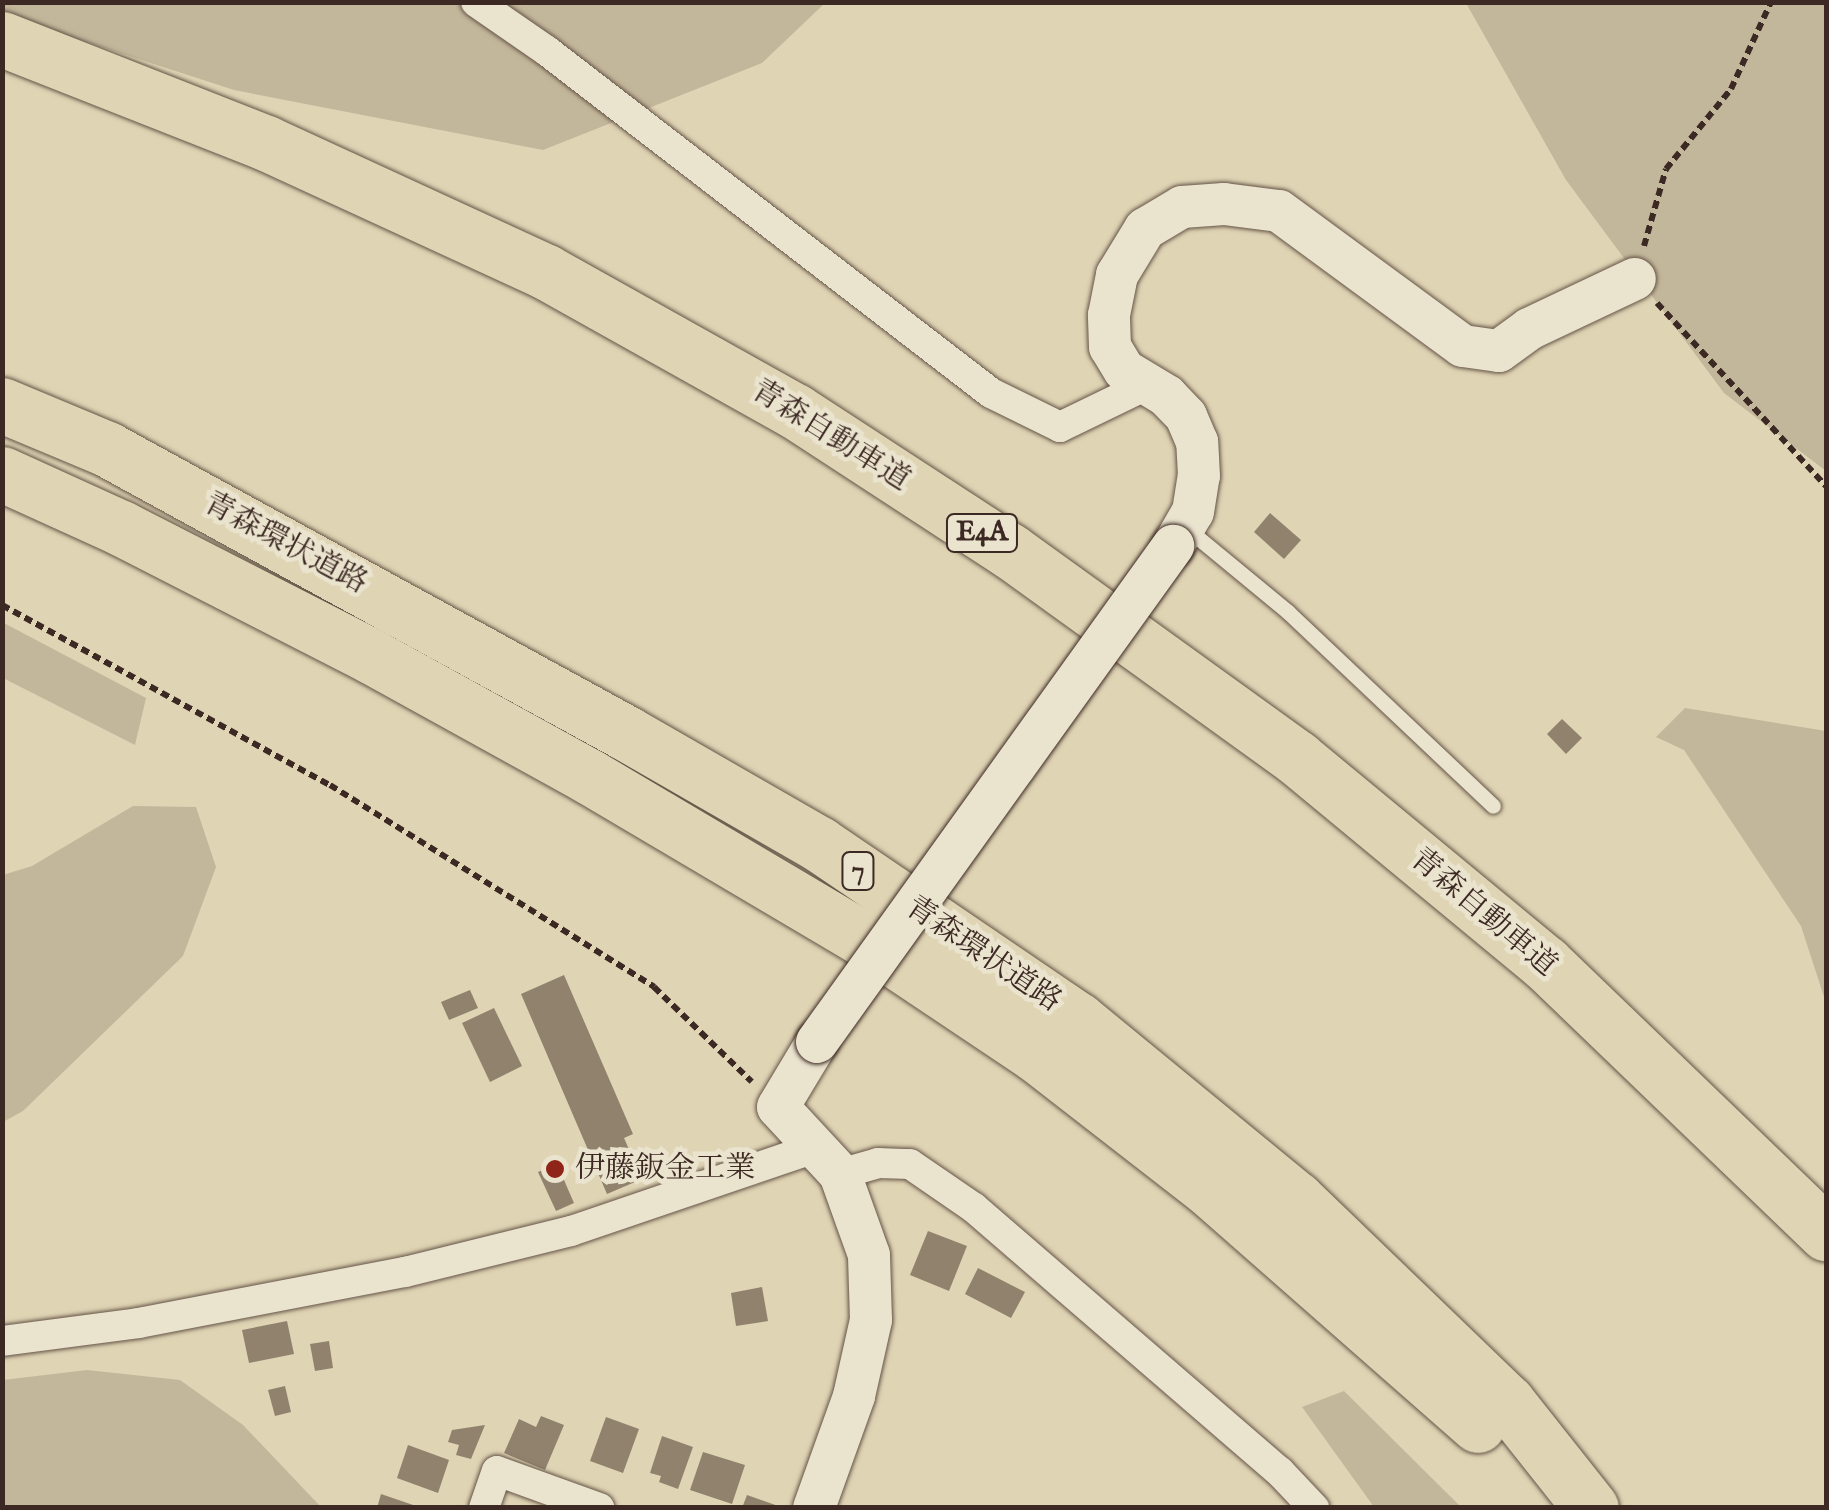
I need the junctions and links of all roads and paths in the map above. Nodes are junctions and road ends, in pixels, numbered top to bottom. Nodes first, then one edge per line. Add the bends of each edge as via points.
1 (476, 2) edge
2 (1772, 2) edge
3 (2, 39) edge
4 (1635, 279) junction
5 (1144, 386) junction
6 (2, 405) edge
7 (2, 474) edge
8 (1826, 486) edge
9 (1179, 536) junction
10 (2, 605) edge
11 (1493, 806) dead end
12 (778, 1107) junction
13 (828, 1161) junction
14 (1826, 1233) edge
15 (2, 1340) edge
16 (484, 1508) edge
17 (600, 1508) edge
18 (814, 1508) edge
19 (1314, 1508) edge
20 (1562, 1508) edge
21 (1591, 1508) edge

1 - 5 street via 991,393 1060,428
2 - 4 path via 1730,89 1666,169
3 - 14 highway, 青森自動車道 / E4A via 266,143 546,272 795,411 993,540 1297,758 1546,963
4 - 5 street via 1529,329 1500,351 1463,346 1279,211 1182,207 1145,229 1117,275 1110,347
4 - 8 path
5 - 9 street via 1186,416 1197,442 1193,512
6 - 21 highway, 青森環状道路 / 7 via 124,458 626,733 819,844 1078,1020 1310,1212 1507,1402
7 - 20 highway, 青森環状道路 / 7 via 371,656 858,936 1034,1053 1208,1188 1421,1372
9 - 11 lane via 1288,612
9 - 12 street, bridge via 817,1042
10 - 12 path via 330,786 654,986
12 - 13 street
13 - 15 street via 405,1272 139,1324
13 - 18 street via 869,1254 871,1320 854,1396
13 - 19 street via 910,1164 974,1208
16 - 17 street via 497,1471

